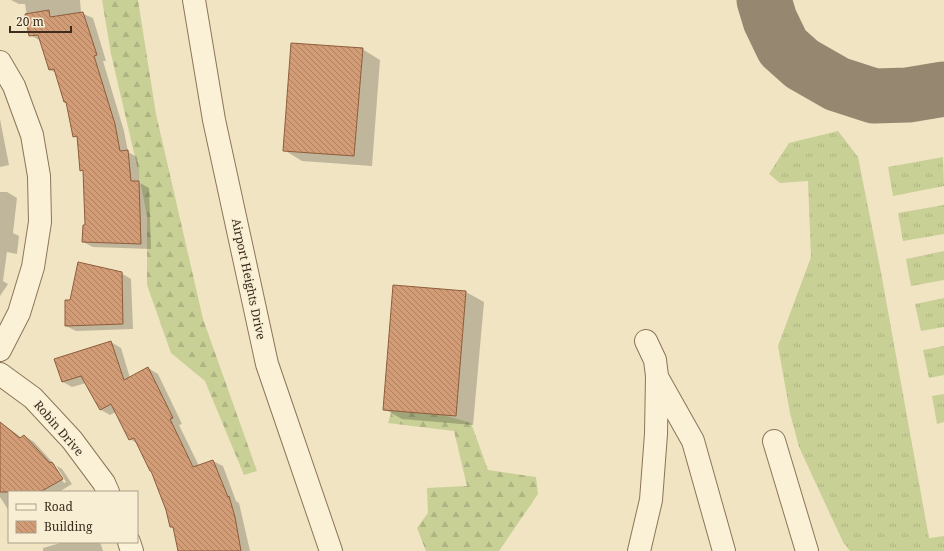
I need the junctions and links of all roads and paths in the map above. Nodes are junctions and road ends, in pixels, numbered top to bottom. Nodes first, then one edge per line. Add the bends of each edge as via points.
1 (194, 0) edge
2 (0, 62) edge
3 (646, 341) dead end
4 (0, 350) edge
5 (0, 374) edge
6 (657, 376) junction
7 (774, 441) dead end
8 (108, 491) edge
9 (331, 551) edge
10 (639, 551) edge
11 (724, 551) edge
12 (807, 551) edge

1 - 9 street, Airport Heights Drive via 214,120 267,364
2 - 4 street via 14,86 32,134 39,176 40,222 33,267 19,313
3 - 6 street via 655,360
5 - 8 street, Robin Drive via 33,398 72,440
6 - 10 street via 651,500
6 - 11 street via 693,441
7 - 12 street

